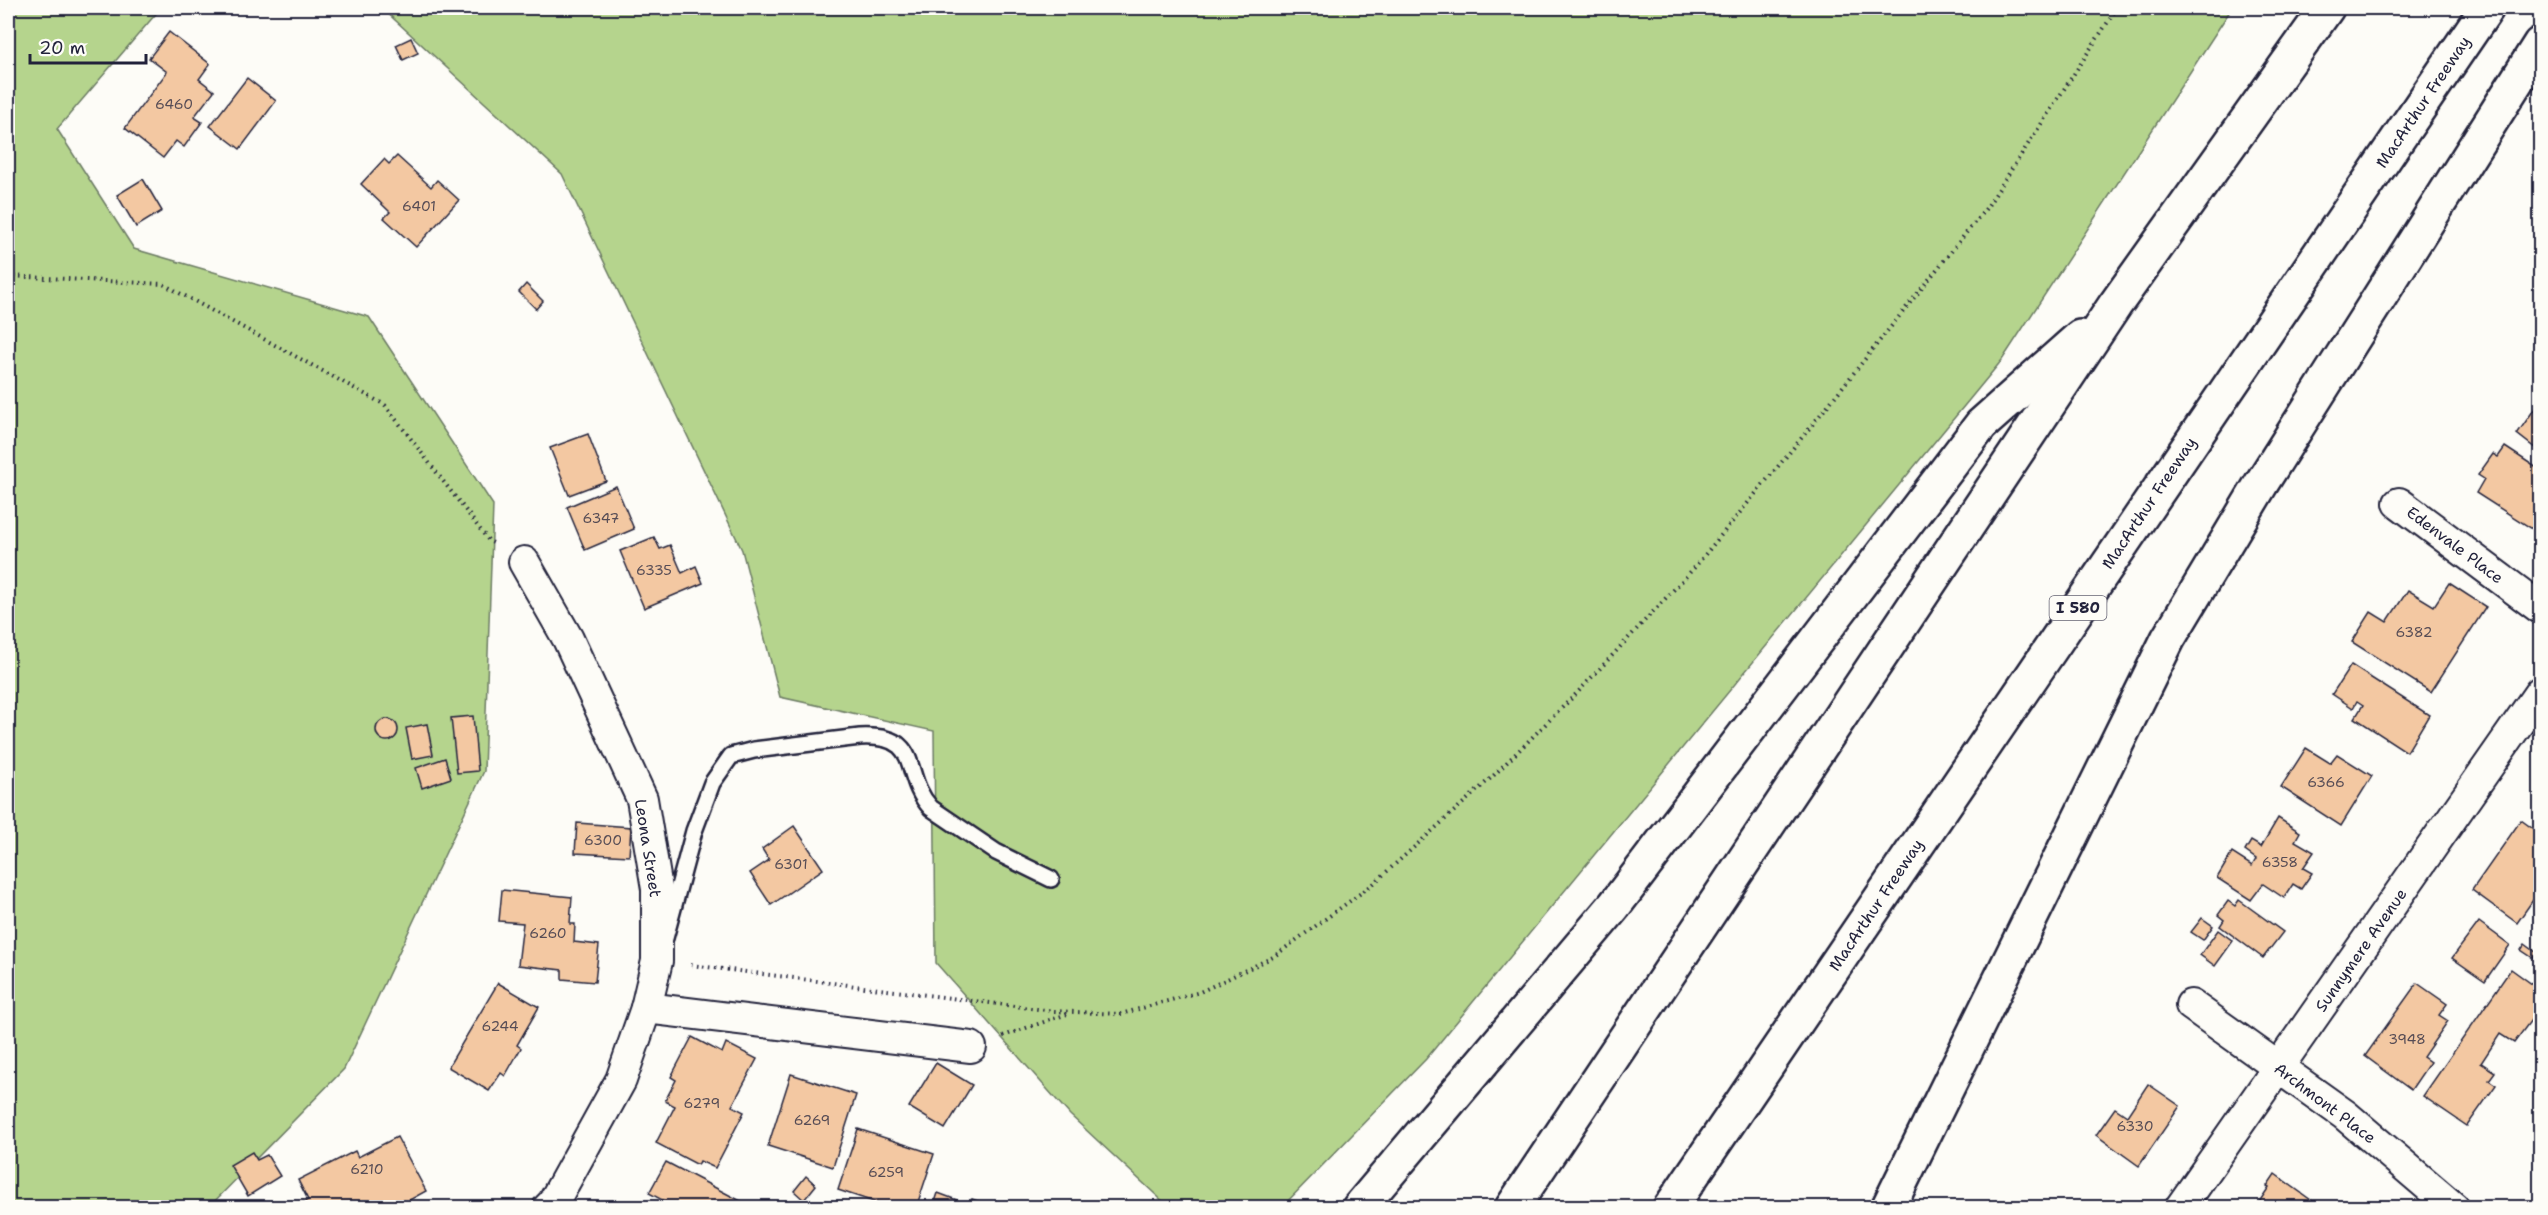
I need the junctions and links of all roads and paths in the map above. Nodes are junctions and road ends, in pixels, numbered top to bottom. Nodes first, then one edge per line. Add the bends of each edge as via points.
1 (2117, 8) edge
2 (2327, 8) edge
3 (2487, 8) edge
4 (2541, 44) edge
5 (8, 276) edge
6 (2115, 305) junction
7 (2399, 503) dead end
8 (524, 562) joint
9 (2541, 608) edge
10 (2541, 692) edge
11 (1051, 879) dead end
12 (657, 961) junction
13 (2191, 1005) dead end
14 (646, 1008) junction
15 (1071, 1012) junction
16 (971, 1047) joint
17 (2279, 1067) junction
18 (554, 1206) edge
19 (1359, 1208) edge
20 (1512, 1208) edge
21 (1670, 1208) edge
22 (1888, 1208) edge
23 (2180, 1208) edge
24 (2454, 1208) edge

1 - 15 path via 1987,207 1804,435 1694,568 1491,778 1372,885 1273,957 1200,992 1121,1014
2 - 6 highway
3 - 21 highway, MacArthur Freeway / I 580
4 - 22 highway via 2261,484 2168,639
5 - 8 path via 163,284 385,405 489,541
6 - 19 highway via 1982,425 1614,906
6 - 20 highway
7 - 9 street, Edenvale Place
8 - 12 street, Leona Street via 568,639 642,800 657,889
10 - 17 street, Sunnymere Avenue
11 - 12 lane via 996,852 931,808 923,799 905,751 896,742 877,736 860,737 742,753 731,756 711,783
12 - 14 street, Leona Street
12 - 15 path
13 - 17 street, Archmont Place
14 - 16 street
14 - 18 street, Leona Street via 621,1080
15 - 16 path
17 - 23 street, Sunnymere Avenue
17 - 24 street, Archmont Place via 2345,1115

